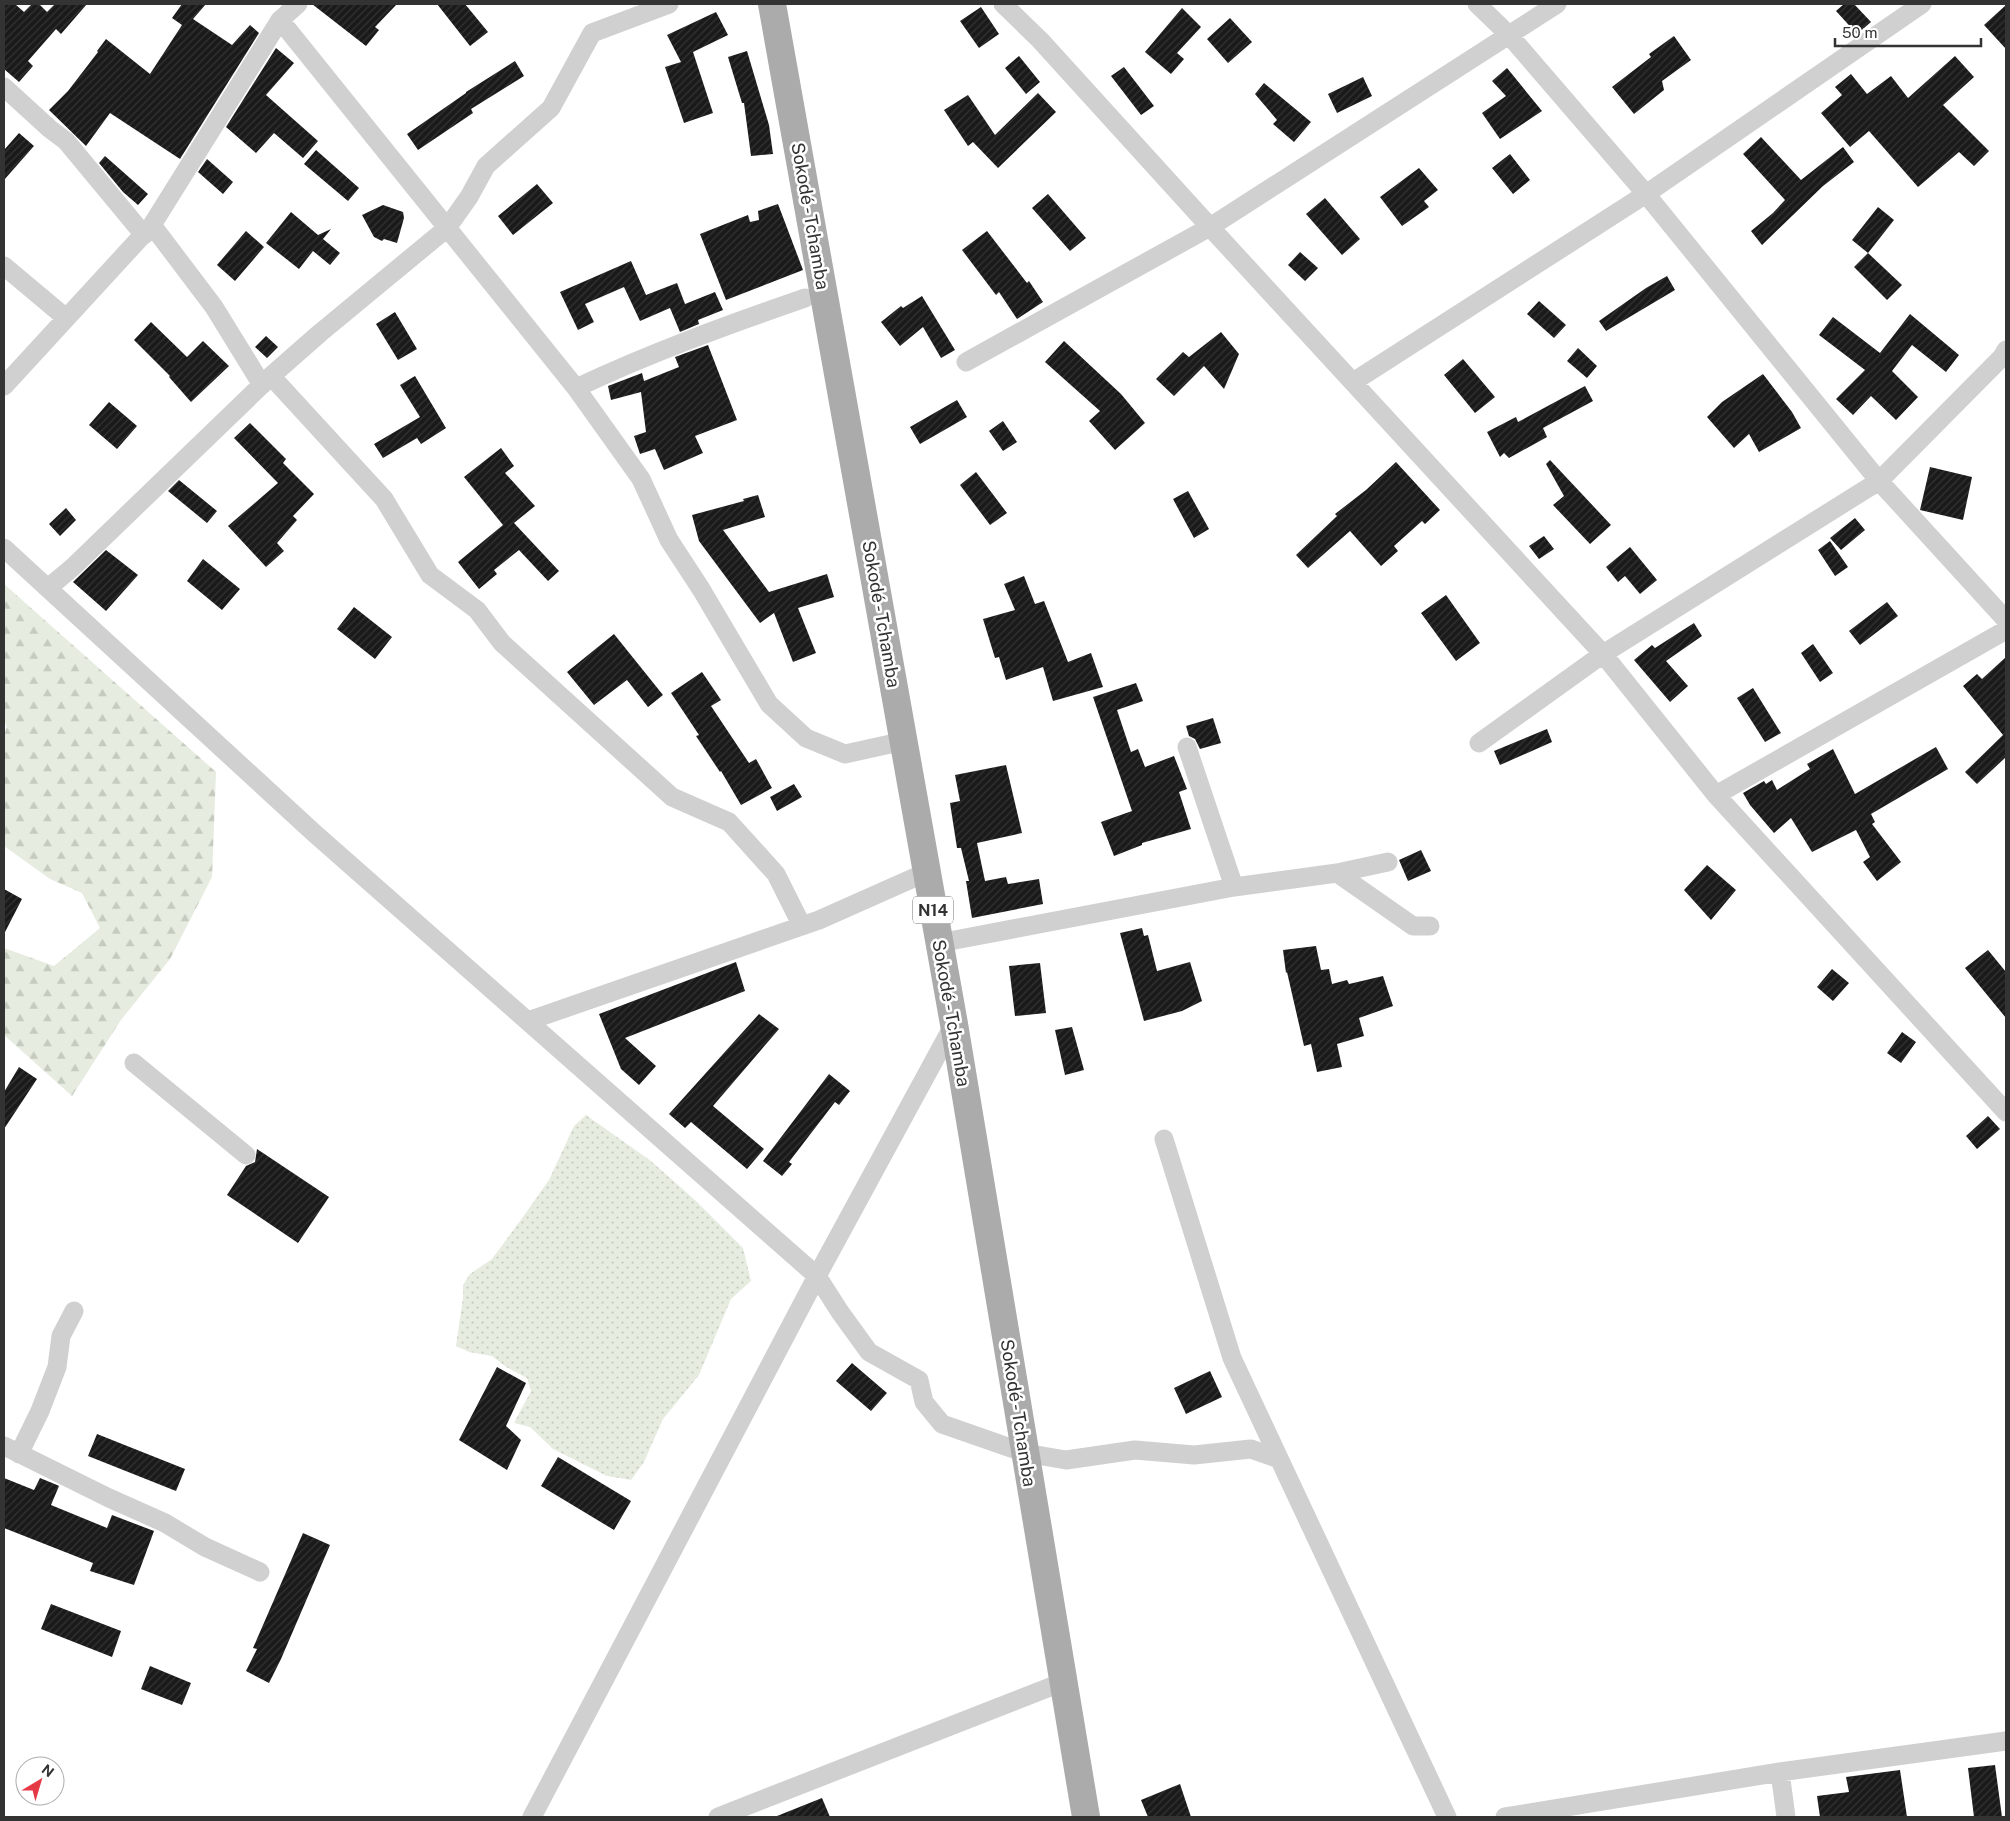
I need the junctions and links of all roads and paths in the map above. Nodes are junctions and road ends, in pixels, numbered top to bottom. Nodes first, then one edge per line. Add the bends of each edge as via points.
1 (298, 4) edge
2 (669, 4) edge
3 (772, 4) edge
4 (1003, 4) edge
5 (1477, 4) edge
6 (1557, 4) edge
7 (1922, 4) edge
8 (280, 20) junction
9 (1509, 35) junction
10 (4, 87) edge
11 (1646, 194) junction
12 (1210, 227) junction
13 (447, 228) junction
14 (148, 230) junction
15 (4, 266) edge
16 (804, 298) dead end
17 (66, 318) junction
18 (2006, 350) edge
19 (966, 362) dead end
20 (266, 380) junction
21 (1353, 382) junction
22 (4, 386) edge
23 (576, 388) junction
24 (1880, 481) junction
25 (4, 548) edge
26 (48, 588) junction
27 (2006, 620) edge
28 (2006, 630) edge
29 (1603, 654) junction
30 (904, 741) junction
31 (1479, 743) dead end
32 (1187, 747) dead end
33 (1716, 795) junction
34 (1388, 862) dead end
35 (927, 872) junction
36 (1337, 873) junction
37 (1234, 887) junction
38 (802, 926) junction
39 (1430, 926) dead end
40 (939, 943) junction
41 (528, 1021) junction
42 (954, 1024) junction
43 (134, 1063) dead end
44 (2006, 1112) edge
45 (1164, 1139) dead end
46 (246, 1155) dead end
47 (817, 1276) junction
48 (74, 1311) dead end
49 (11, 1450) edge
50 (1025, 1453) junction
51 (1279, 1459) junction
52 (260, 1572) dead end
53 (1063, 1682) junction
54 (2006, 1741) edge
55 (1780, 1772) junction
56 (532, 1817) edge
57 (718, 1817) edge
58 (1086, 1817) edge
59 (1447, 1817) edge
60 (1505, 1817) edge
61 (1786, 1817) edge

1 - 8 street
2 - 13 street via 592,33 551,108 486,166
3 - 30 main road, Sokodé - Tchamba / N14
4 - 12 street via 1040,40
5 - 9 street
6 - 9 street
7 - 11 street
8 - 13 street
8 - 14 street
9 - 11 street
9 - 12 street
10 - 14 street via 66,141
11 - 21 street
11 - 24 street
12 - 19 street
12 - 21 street
13 - 20 street
13 - 23 street
14 - 17 street
14 - 20 street via 214,308
15 - 17 street
16 - 23 street via 625,364
17 - 22 street
18 - 24 street
20 - 26 street
20 - 38 street via 384,499 430,575 477,610 502,643 672,797 728,822 776,874
21 - 29 street
23 - 30 street via 641,479 670,540 769,704 806,738 846,754
24 - 27 street
24 - 29 street
25 - 26 street
26 - 41 street via 312,832
28 - 33 street
29 - 31 street
29 - 33 street
30 - 35 main road, Sokodé - Tchamba / N14
32 - 37 street
33 - 44 street
34 - 36 street
35 - 38 street
35 - 40 main road, Sokodé - Tchamba / N14
36 - 37 street
36 - 39 street via 1413,926
37 - 40 street
38 - 41 street
40 - 42 main road, Sokodé - Tchamba / N14
41 - 47 street
42 - 47 street
42 - 50 main road, Sokodé - Tchamba / N14
43 - 46 street
45 - 51 street via 1230,1350
47 - 50 street via 869,1352 919,1380 924,1402 942,1424
47 - 56 street
48 - 49 street via 61,1336 57,1367 43,1403
49 - 52 street
50 - 51 street via 1066,1460 1135,1450 1194,1455 1251,1449
50 - 53 main road, Sokodé - Tchamba / N14
51 - 59 street
53 - 57 street
53 - 58 main road, Sokodé - Tchamba / N14
54 - 55 street
55 - 60 street
55 - 61 street

